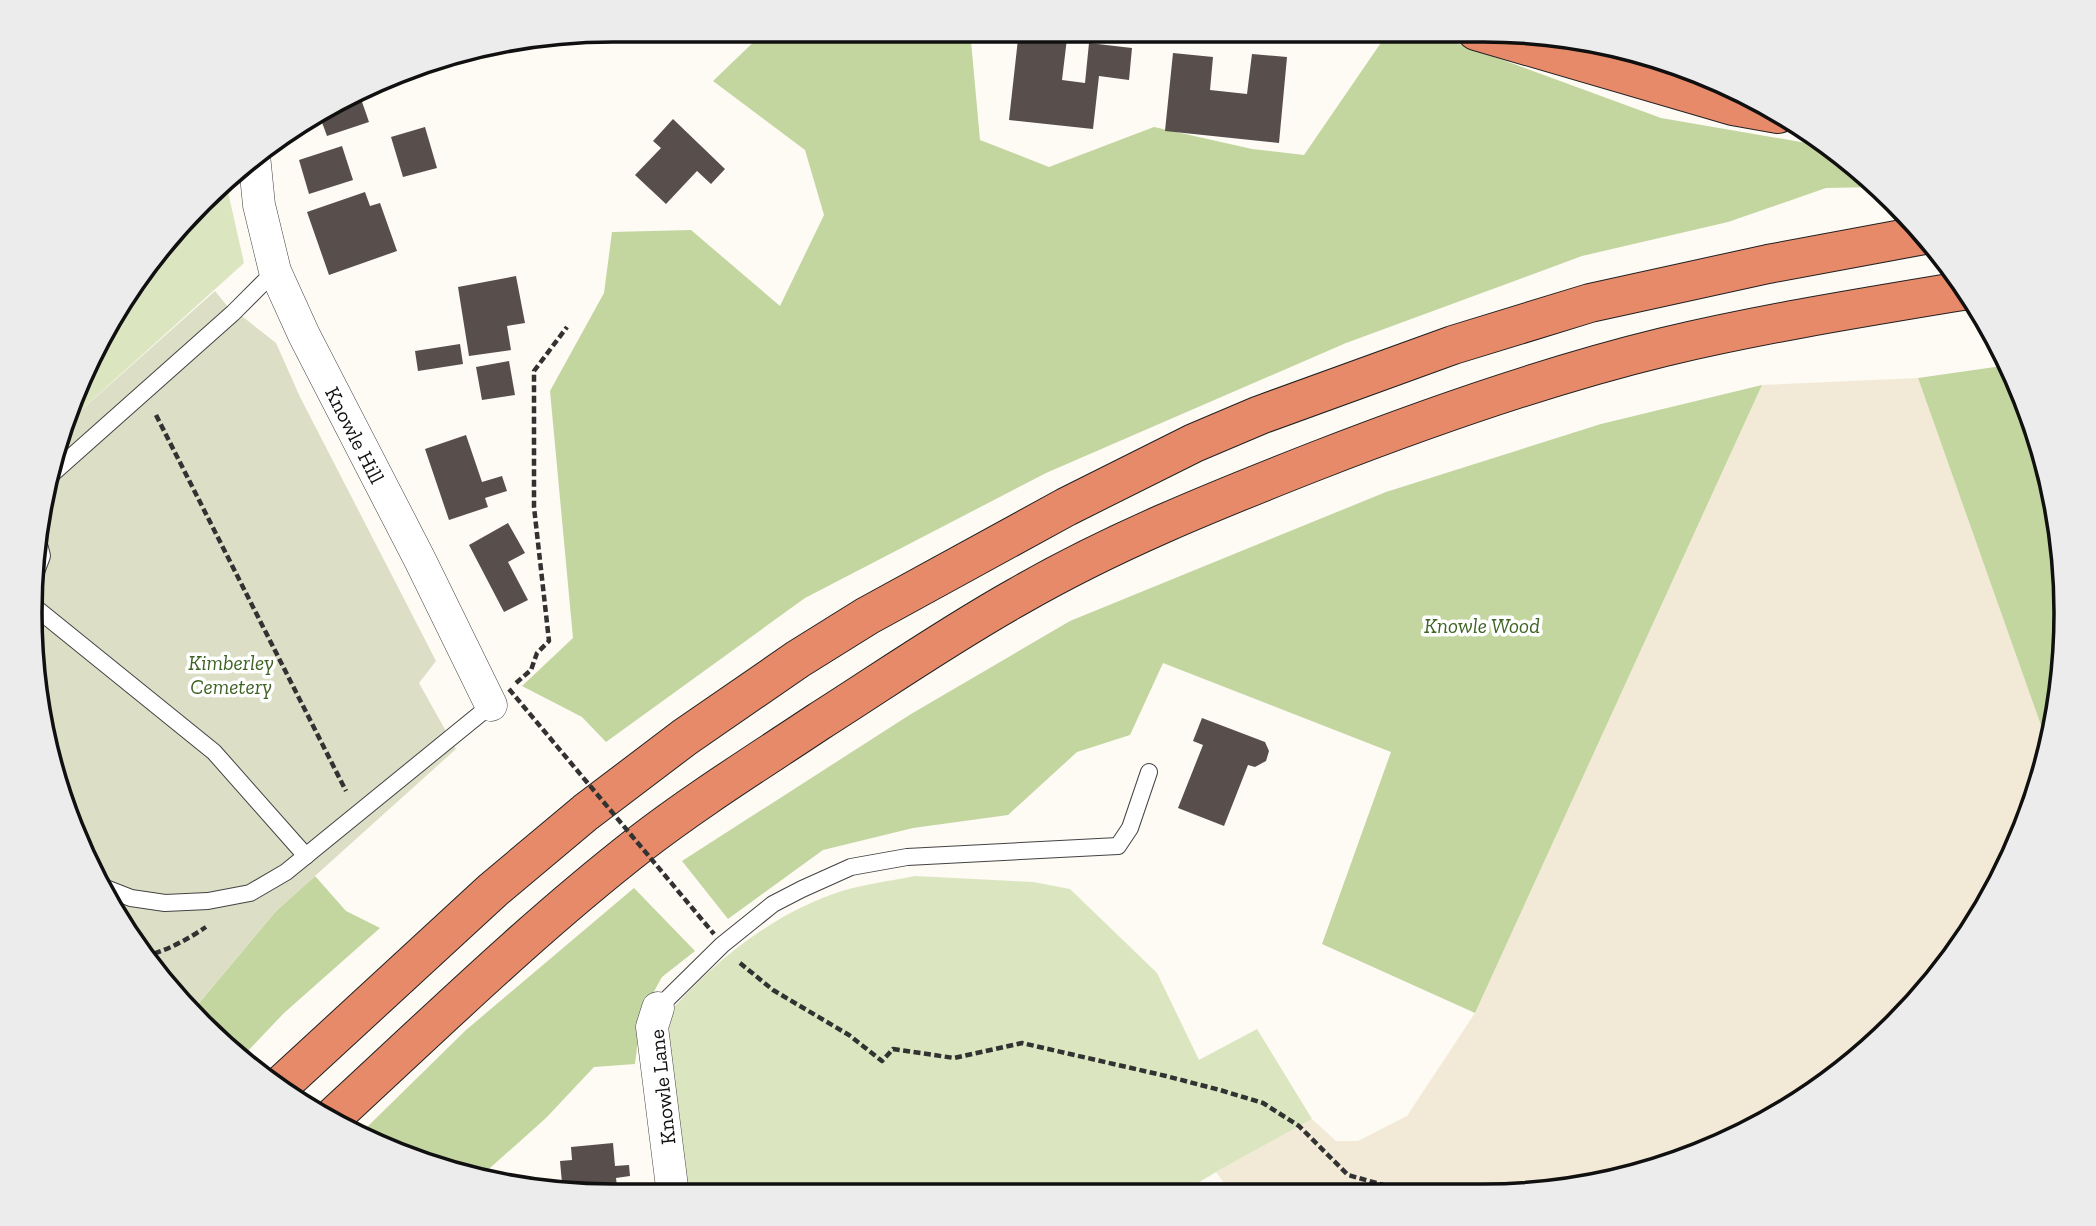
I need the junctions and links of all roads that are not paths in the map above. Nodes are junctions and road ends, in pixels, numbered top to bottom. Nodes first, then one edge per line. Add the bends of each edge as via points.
1 (1517, 43) edge
2 (1752, 109) edge
3 (255, 169) edge
4 (1912, 237) edge
5 (275, 271) junction
6 (1955, 292) edge
7 (61, 466) edge
8 (42, 613) edge
9 (500, 697) joint
10 (1149, 772) dead end
11 (306, 856) junction
12 (114, 891) edge
13 (658, 1009) joint
14 (285, 1080) edge
15 (337, 1113) edge
16 (672, 1184) edge

1 - 2 highway
3 - 5 street, Knowle Hill via 258,205
4 - 14 highway via 1590,303 1453,345 1260,415 1066,507 867,616 685,737 493,890
5 - 7 lane
5 - 9 street, Knowle Hill via 420,560
6 - 15 highway via 1734,331 1578,370 1349,448 1094,556 958,632 641,844
8 - 11 lane via 214,752
9 - 11 lane
10 - 13 lane, Knowle Lane via 1130,828 1118,846 907,857 851,867 773,904 740,930 718,939
11 - 12 lane via 250,893 208,901 165,903
13 - 16 street, Knowle Lane via 653,1027

